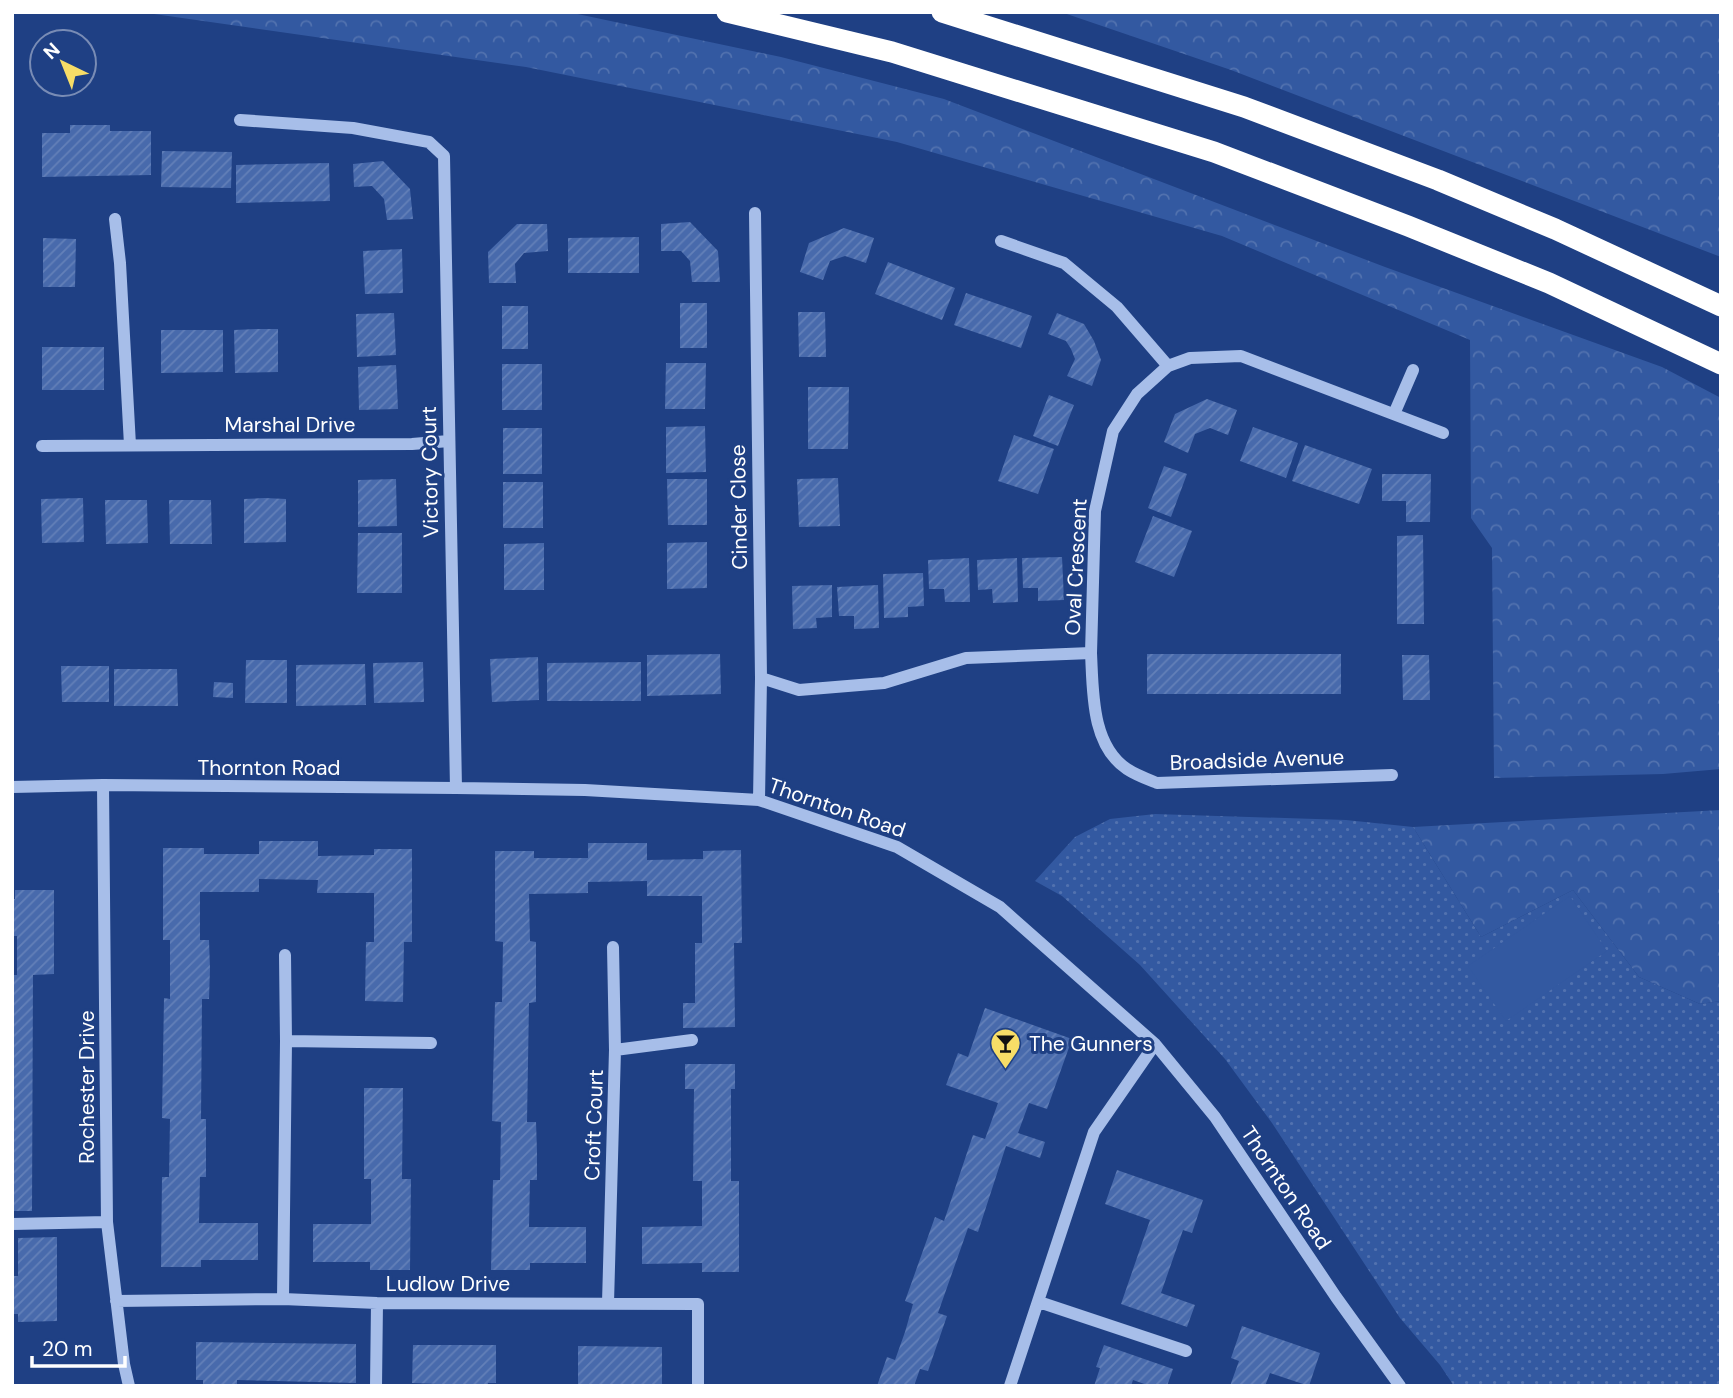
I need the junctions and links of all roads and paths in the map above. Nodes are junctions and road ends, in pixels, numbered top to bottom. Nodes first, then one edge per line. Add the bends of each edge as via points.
1 (727, 12) edge
2 (942, 12) edge
3 (240, 120) dead end
4 (755, 214) dead end
5 (115, 219) dead end
6 (1001, 241) dead end
7 (1721, 306) edge
8 (1721, 363) edge
9 (1168, 366) junction
10 (1413, 370) dead end
11 (1394, 414) junction
12 (1443, 433) dead end
13 (449, 441) junction
14 (130, 445) junction
15 (42, 446) dead end
16 (1091, 653) junction
17 (761, 678) junction
18 (1392, 775) dead end
19 (103, 785) junction
20 (12, 787) edge
21 (456, 788) junction
22 (759, 800) junction
23 (613, 947) dead end
24 (285, 955) dead end
25 (692, 1040) dead end
26 (286, 1041) junction
27 (431, 1043) dead end
28 (1155, 1044) junction
29 (615, 1050) junction
30 (107, 1222) junction
31 (12, 1224) edge
32 (283, 1299) junction
33 (116, 1301) junction
34 (1039, 1302) junction
35 (377, 1303) junction
36 (608, 1303) junction
37 (1186, 1351) dead end
38 (129, 1386) edge
39 (376, 1386) edge
40 (698, 1386) edge
41 (1010, 1386) edge
42 (1400, 1386) edge

1 - 8 highway via 892,52 1214,152 1549,283
2 - 7 highway via 1244,107 1555,229
3 - 13 street, Victory Court via 353,128 429,142 444,156
4 - 17 street, Cinder Close
5 - 14 street
6 - 9 street via 1064,264 1117,307
9 - 11 street, Oval Crescent via 1190,358 1241,356
9 - 16 street, Oval Crescent via 1137,394 1113,431 1095,511
10 - 11 street
11 - 12 street, Oval Crescent
13 - 14 street, Marshal Drive
13 - 21 street, Victory Court
14 - 15 street, Marshal Drive
16 - 17 street, Oval Crescent via 966,658 884,683 799,690
16 - 18 street, Broadside Avenue via 1094,711 1107,746 1126,768 1157,783
17 - 22 street, Cinder Close
19 - 20 street, Thornton Road
19 - 21 street, Thornton Road
19 - 30 street, Rochester Drive
21 - 22 street, Thornton Road
22 - 28 street, Thornton Road via 897,847 1000,907
23 - 29 street, Croft Court
24 - 26 street
25 - 29 street
26 - 27 street
26 - 32 street
28 - 34 street via 1094,1132
28 - 42 street, Thornton Road via 1215,1117
29 - 36 street, Croft Court
30 - 31 street
30 - 33 street, Rochester Drive
32 - 33 street, Ludlow Drive
32 - 35 street, Ludlow Drive
33 - 38 street, Rochester Drive
34 - 37 street
34 - 41 street
35 - 36 street, Ludlow Drive
35 - 39 street
36 - 40 street, Ludlow Drive via 698,1304

